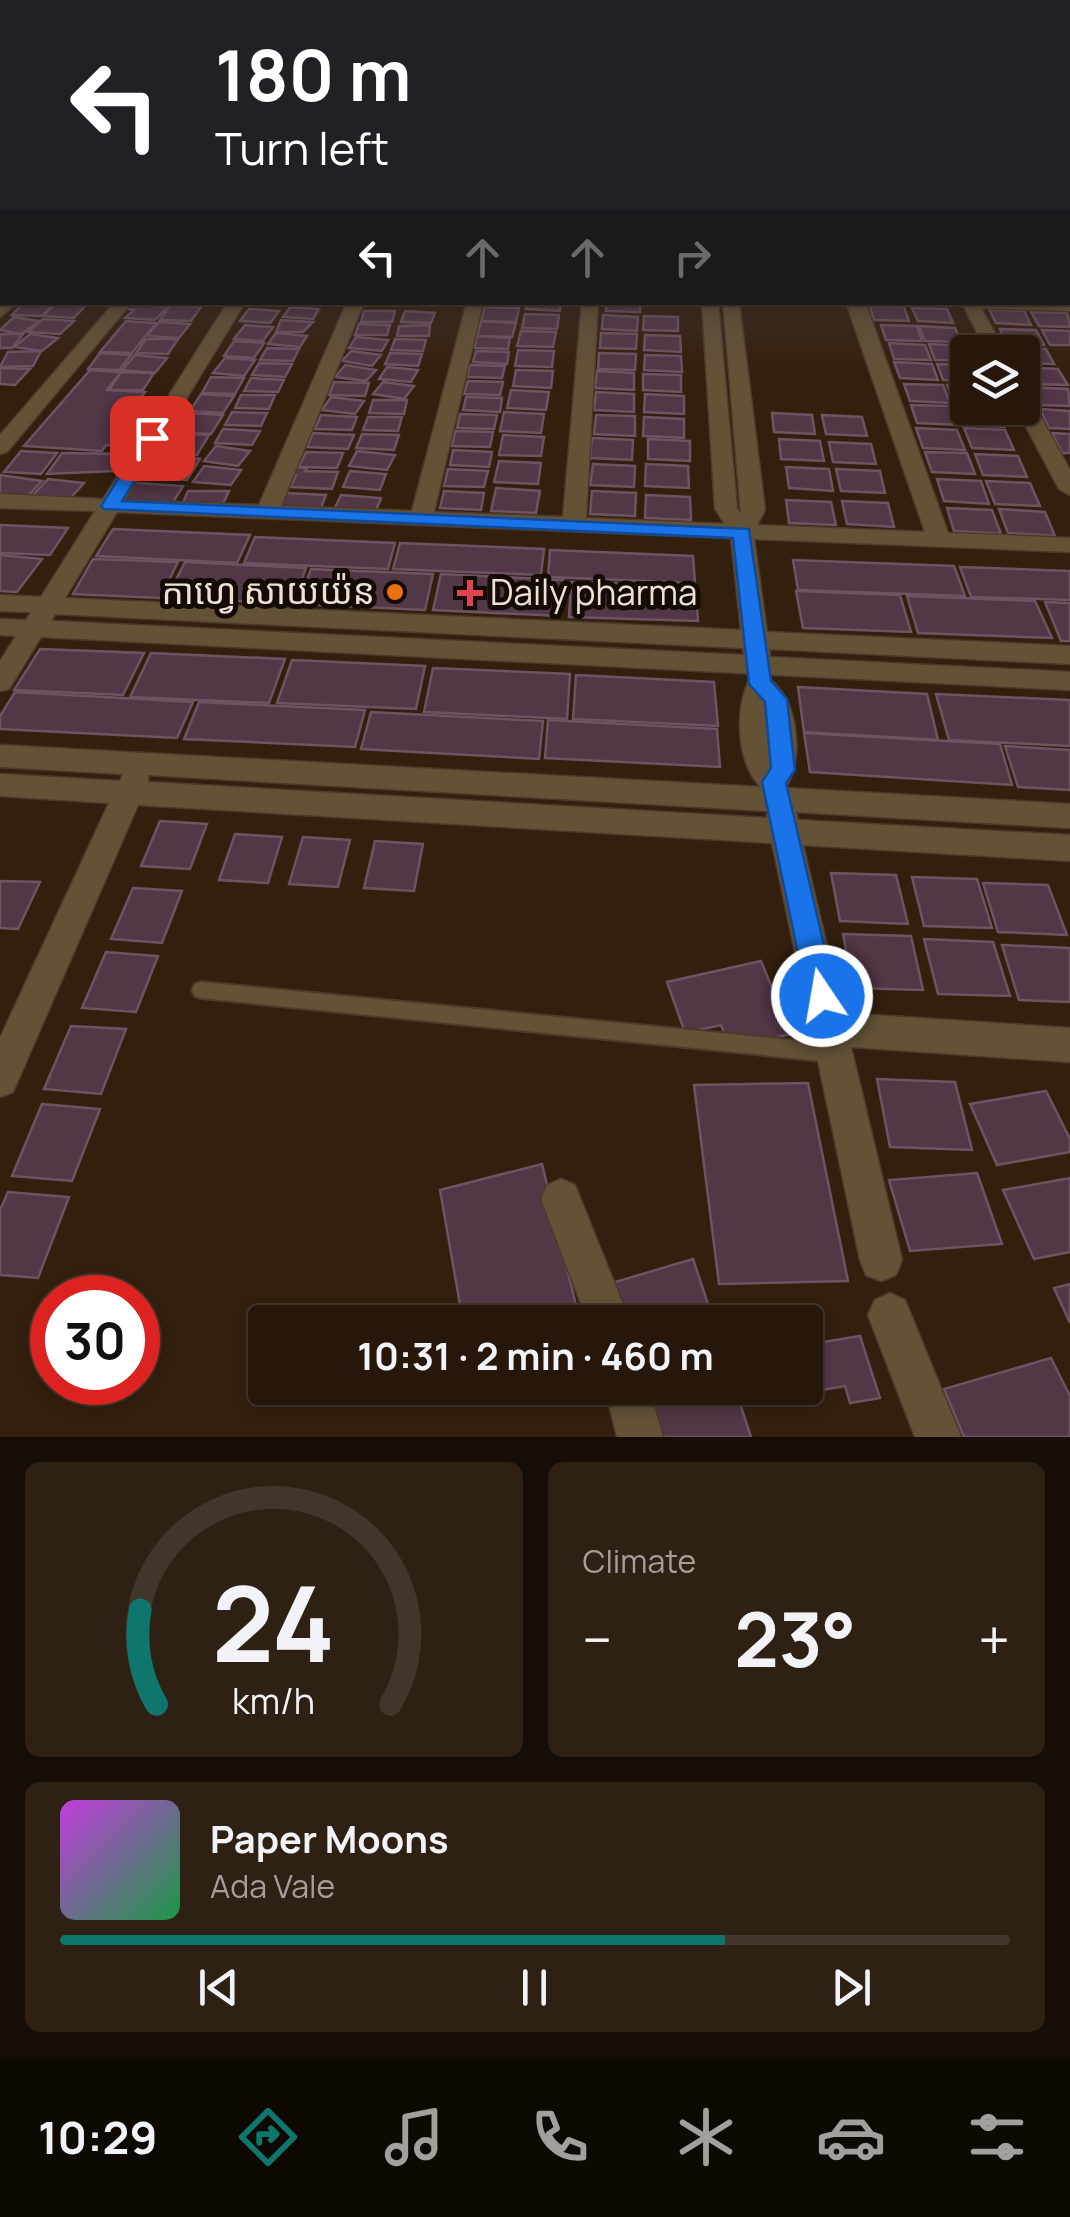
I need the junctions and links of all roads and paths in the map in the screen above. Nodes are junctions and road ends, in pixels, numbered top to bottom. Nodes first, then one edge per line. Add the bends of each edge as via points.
1 (121, 305) edge
2 (235, 305) edge
3 (355, 305) edge
4 (474, 305) edge
5 (590, 305) edge
6 (710, 305) edge
7 (731, 305) edge
8 (855, 305) edge
9 (971, 305) edge
10 (1037, 305) edge
11 (1070, 306) edge
12 (712, 326) junction
13 (734, 326) junction
14 (987, 335) edge
15 (716, 377) junction
16 (739, 378) junction
17 (1035, 425) edge
18 (0, 448) edge
19 (1070, 488) edge
20 (0, 501) edge
21 (110, 506) junction
22 (266, 512) junction
23 (421, 518) junction
24 (574, 524) junction
25 (742, 533) junction
26 (940, 540) junction
27 (1070, 545) edge
28 (0, 602) edge
29 (50, 605) junction
30 (165, 623) junction
31 (0, 627) edge
32 (35, 628) junction
33 (892, 646) junction
34 (1070, 655) edge
35 (758, 663) junction
36 (900, 673) junction
37 (1070, 681) edge
38 (0, 682) edge
39 (0, 756) edge
40 (135, 778) junction
41 (455, 782) junction
42 (0, 785) edge
43 (779, 804) junction
44 (447, 811) junction
45 (1070, 816) edge
46 (1070, 848) edge
47 (201, 990) dead end
48 (832, 1041) junction
49 (1069, 1046) edge
50 (0, 1079) edge
51 (561, 1199) dead end
52 (881, 1260) dead end
53 (602, 1305) edge
54 (890, 1315) dead end
55 (631, 1405) edge
56 (640, 1437) edge
57 (938, 1437) edge

1 - 18 street
2 - 21 street
3 - 22 street
4 - 23 street
5 - 24 street
6 - 12 street
7 - 13 street
8 - 26 street
9 - 14 street
10 - 11 street
12 - 13 street
12 - 15 street
13 - 16 street
15 - 16 street
15 - 25 street via 726,509
16 - 25 street via 754,510
17 - 19 street
20 - 21 street
21 - 22 street
21 - 29 street
22 - 23 street
23 - 24 street
24 - 25 street
25 - 26 street
25 - 35 street
26 - 27 street
28 - 29 street
29 - 30 street
29 - 32 street
30 - 32 street
30 - 35 street via 636,646
31 - 32 street
32 - 38 street
33 - 34 street
33 - 35 street
33 - 36 street
35 - 36 street
35 - 43 street via 753,698 760,769
36 - 37 street
39 - 40 street
40 - 41 street
40 - 42 street
40 - 44 street
40 - 50 street
41 - 43 street
41 - 44 street
43 - 44 street
43 - 45 street
43 - 46 street
43 - 48 street
47 - 48 lane
48 - 49 street
48 - 52 street
51 - 53 street
54 - 57 street
55 - 56 street

